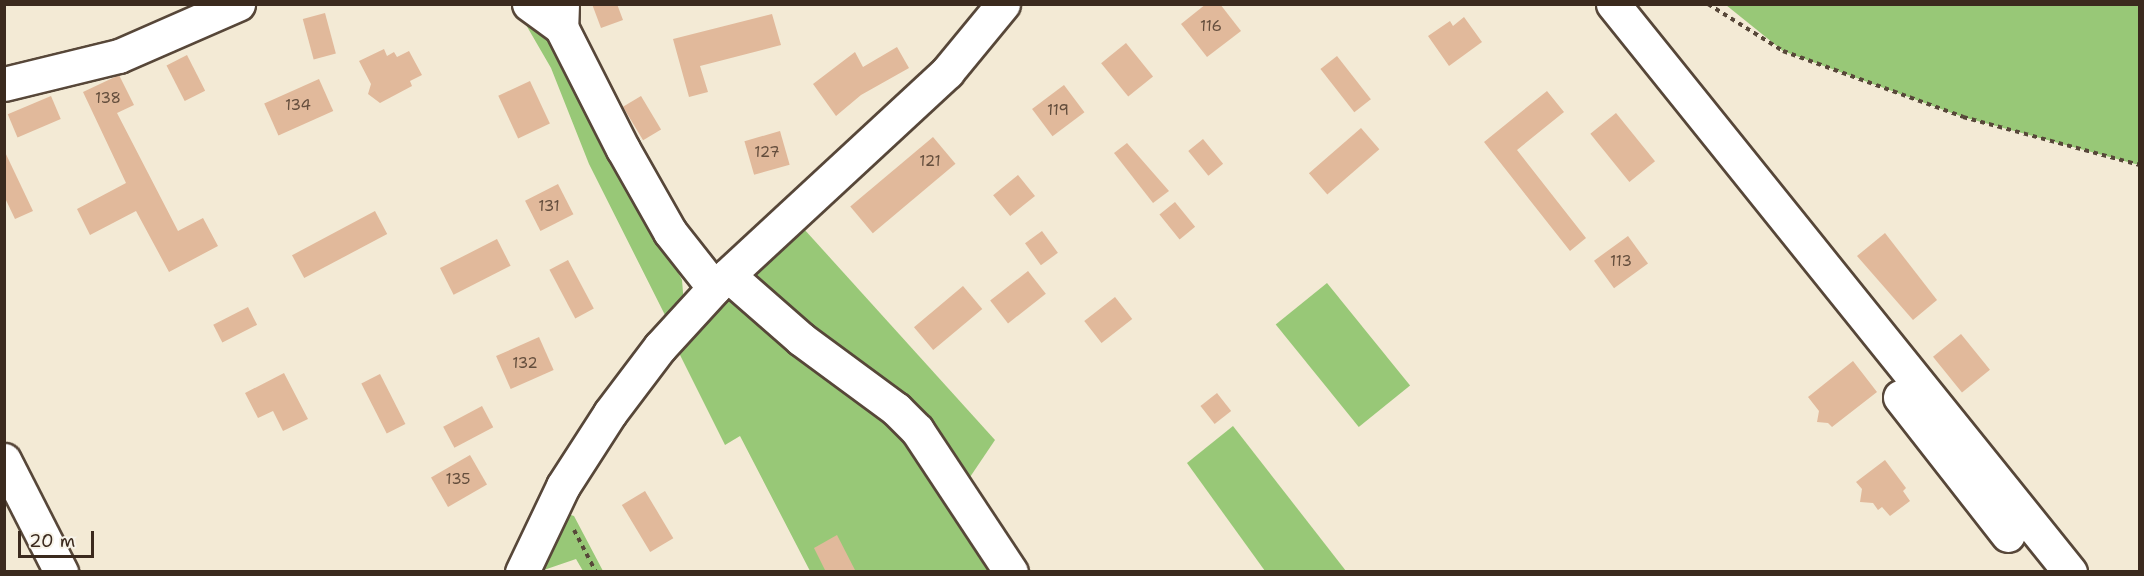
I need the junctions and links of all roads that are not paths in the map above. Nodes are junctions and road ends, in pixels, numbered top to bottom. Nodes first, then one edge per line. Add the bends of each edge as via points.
1 (238, 4) edge
2 (529, 4) edge
3 (1003, 4) edge
4 (1592, 4) edge
5 (1612, 4) edge
6 (561, 16) edge
7 (4, 84) edge
8 (721, 281) junction
9 (4, 460) edge
10 (2008, 535) dead end
11 (61, 572) edge
12 (522, 572) edge
13 (1011, 572) edge
14 (2070, 572) edge

1 - 7 street via 119,56
2 - 6 street
3 - 8 street via 939,79
4 - 10 street
5 - 14 street
6 - 8 street via 670,232
8 - 12 street via 638,376 557,497
8 - 13 street via 896,409 917,430
9 - 11 street

